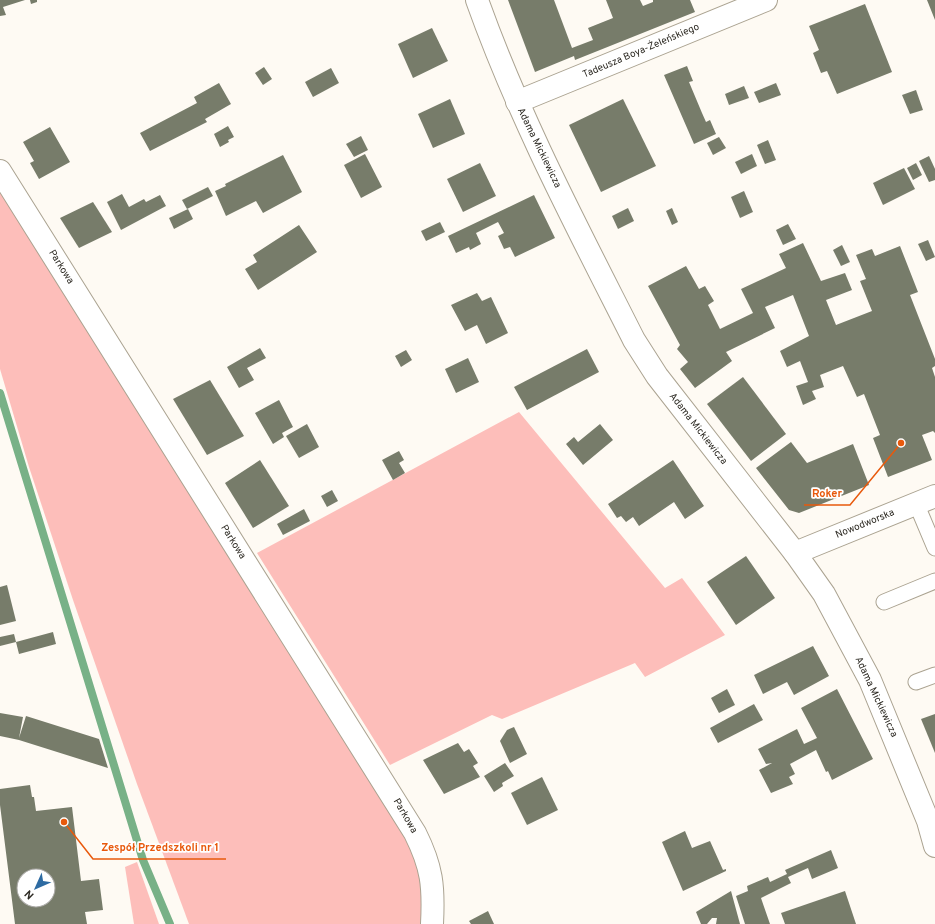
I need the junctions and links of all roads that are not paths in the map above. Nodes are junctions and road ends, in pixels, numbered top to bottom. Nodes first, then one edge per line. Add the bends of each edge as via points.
1 (477, 0) edge
2 (766, 0) edge
3 (517, 102) junction
4 (0, 171) edge
5 (926, 499) edge
6 (935, 548) edge
7 (795, 553) junction
8 (935, 581) edge
9 (884, 602) dead end
10 (935, 675) edge
11 (916, 682) dead end
12 (935, 846) edge
13 (432, 924) edge

1 - 3 street, Adama Mickiewicza
2 - 3 street, Tadeusza Boya-Żeleńskiego
3 - 7 street, Adama Mickiewicza via 634,340 657,376
4 - 13 street, Parkowa via 416,833 427,856 432,880
5 - 6 lane
5 - 7 street, Nowodworska
7 - 12 street, Adama Mickiewicza via 824,594 870,680 928,822
8 - 9 lane
10 - 11 lane

